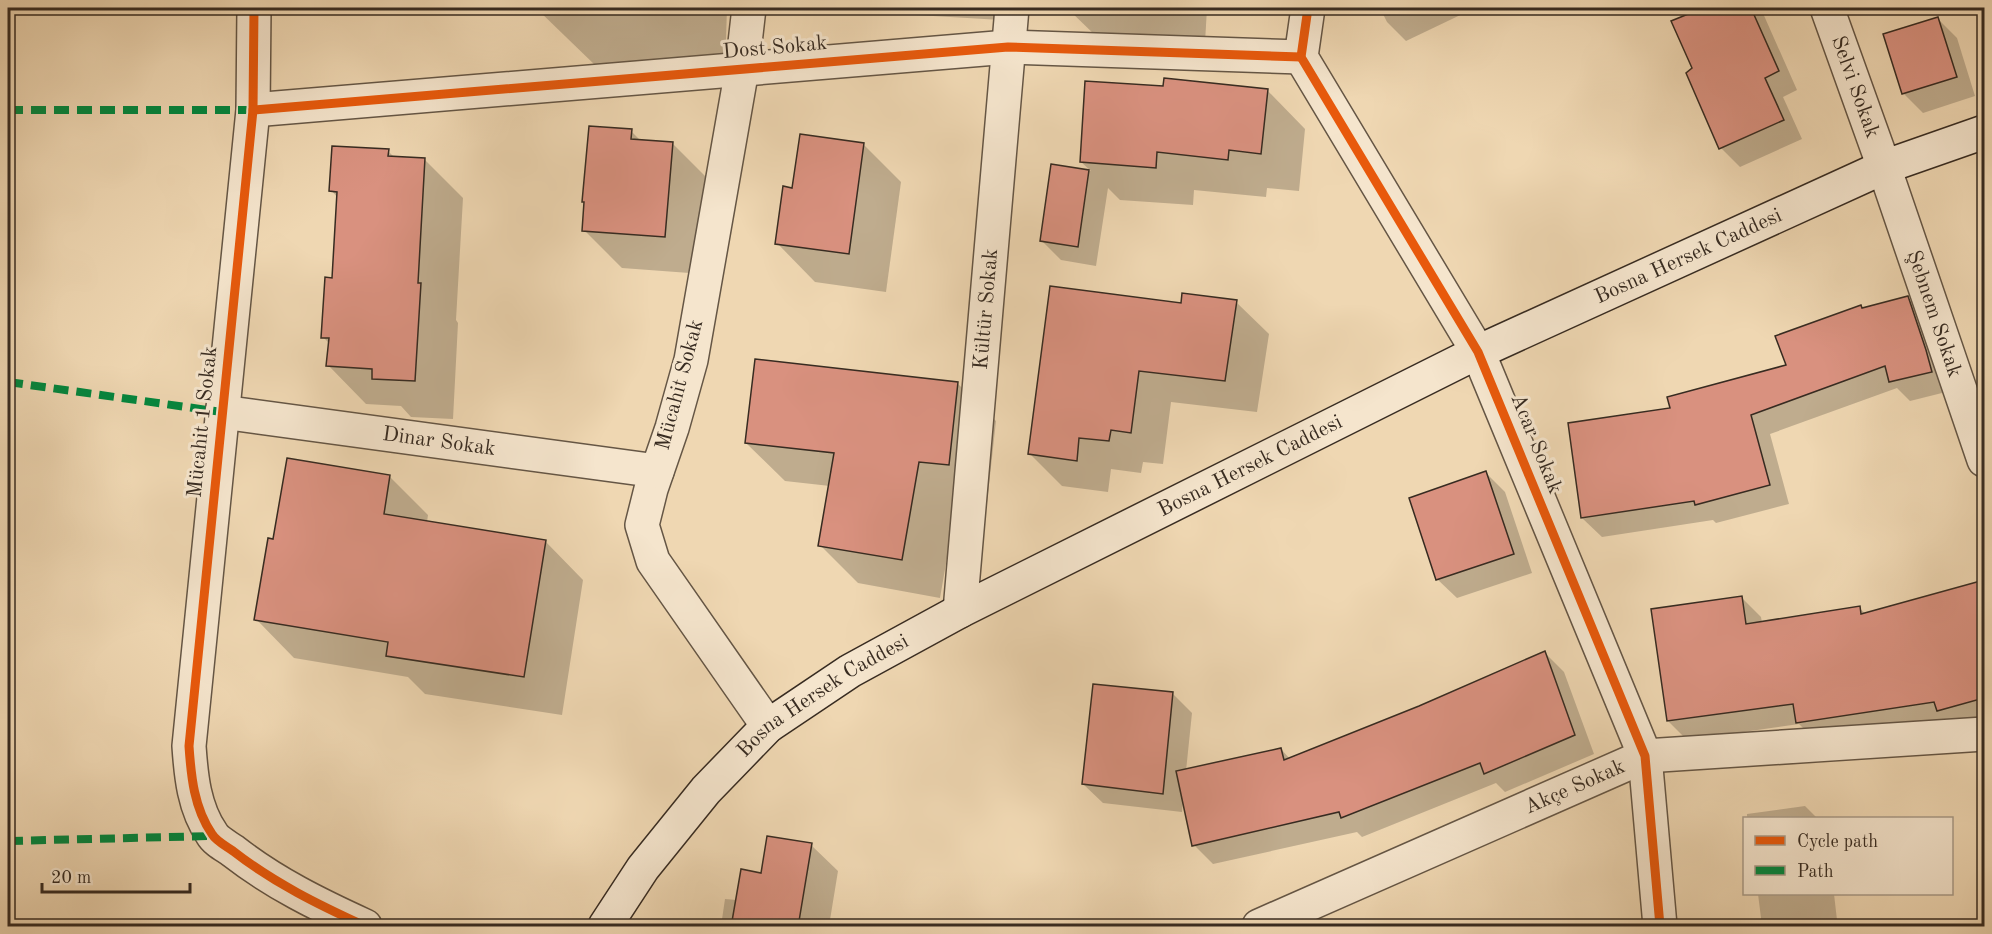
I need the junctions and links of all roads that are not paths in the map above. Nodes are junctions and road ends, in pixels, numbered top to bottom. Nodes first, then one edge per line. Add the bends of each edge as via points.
1 (254, 8) edge
2 (748, 8) edge
3 (1012, 8) edge
4 (1308, 8) edge
5 (1827, 8) edge
6 (1008, 46) junction
7 (1301, 57) junction
8 (742, 69) junction
9 (253, 110) junction
10 (1984, 132) edge
11 (1884, 167) junction
12 (1478, 352) junction
13 (222, 412) junction
14 (1984, 460) edge
15 (657, 471) junction
16 (960, 611) junction
17 (768, 726) junction
18 (1984, 734) edge
19 (1645, 756) junction
20 (365, 927) edge
21 (605, 927) edge
22 (1259, 927) edge
23 (1660, 927) edge

1 - 9 street, Mücahit 1 Sokak
2 - 8 street, Mücahit Sokak
3 - 6 street, Kültür Sokak
4 - 7 street
5 - 11 street, Selvi Sokak
6 - 7 street, Dost Sokak
6 - 8 street, Dost Sokak
6 - 16 street, Kültür Sokak
7 - 12 street, Acar Sokak
8 - 9 street, Dost Sokak
8 - 15 street, Mücahit Sokak via 691,360
9 - 13 street, Mücahit 1 Sokak
10 - 11 street, Bosna Hersek Caddesi
11 - 12 street, Bosna Hersek Caddesi
11 - 14 street, Şebnem Sokak
12 - 16 street, Bosna Hersek Caddesi
12 - 19 street, Acar Sokak
13 - 15 street, Dinar Sokak
13 - 20 street, Mücahit 1 Sokak via 189,746 199,810 212,836 310,901
15 - 17 street, Mücahit Sokak via 642,525 653,561
16 - 17 street, Bosna Hersek Caddesi via 850,671
17 - 21 street, Bosna Hersek Caddesi via 706,790 643,868
18 - 19 street, Akçe Sokak
19 - 22 street, Akçe Sokak
19 - 23 street, Acar Sokak

